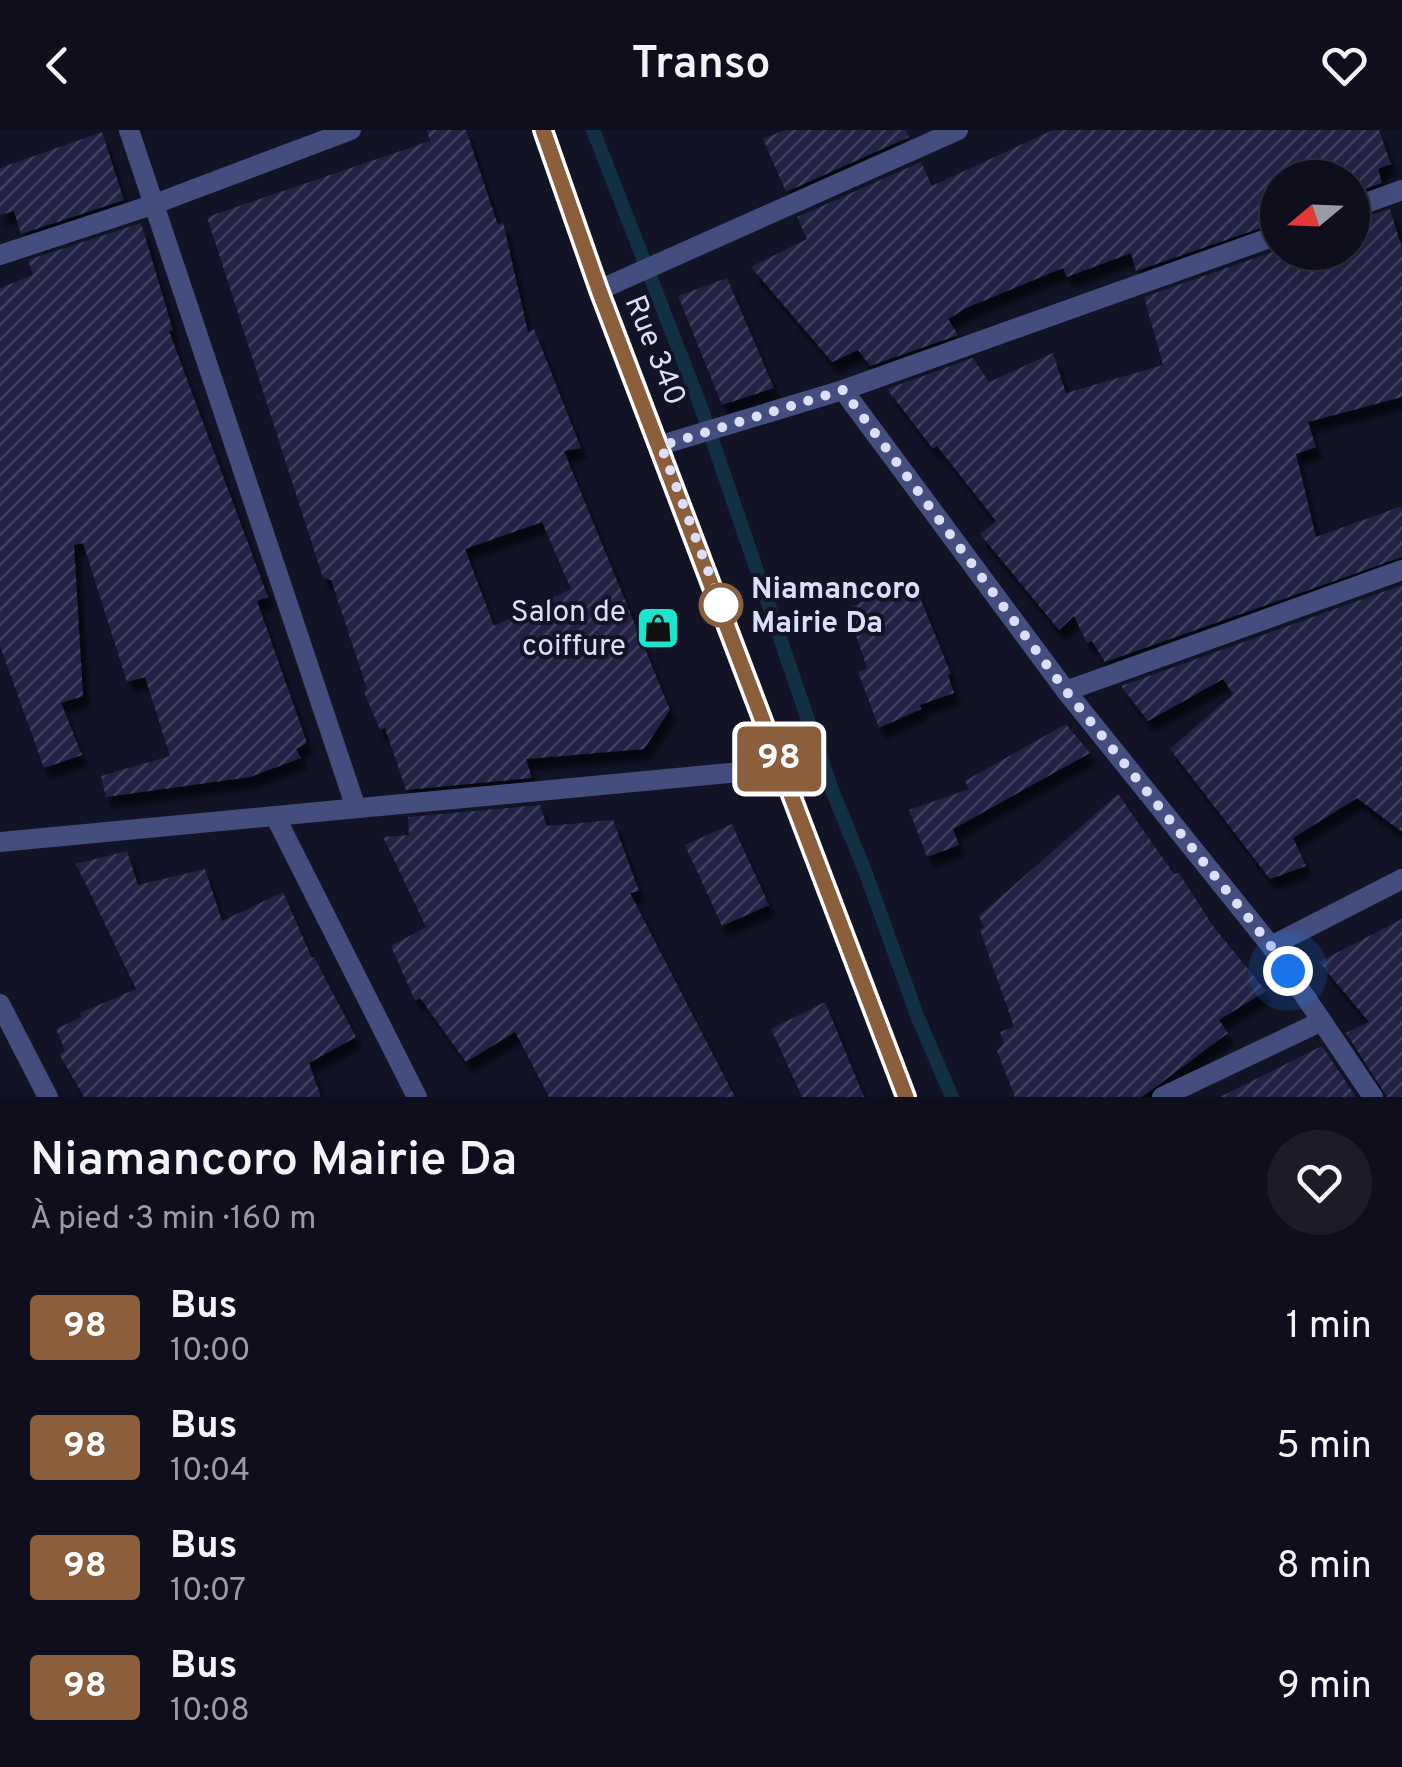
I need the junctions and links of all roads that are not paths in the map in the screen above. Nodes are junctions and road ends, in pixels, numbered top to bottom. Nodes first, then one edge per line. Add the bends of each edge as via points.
1 (129, 130) edge
2 (351, 130) edge
3 (542, 130) edge
4 (958, 130) edge
5 (1402, 190) edge
6 (1370, 202) edge
7 (152, 204) junction
8 (1260, 240) edge
9 (0, 255) edge
10 (599, 290) junction
11 (843, 390) junction
12 (661, 446) junction
13 (1402, 570) edge
14 (1066, 691) junction
15 (782, 768) junction
16 (356, 808) junction
17 (275, 816) junction
18 (1, 839) edge
19 (1402, 879) edge
20 (1271, 946) junction
21 (0, 1004) edge
22 (1322, 1022) junction
23 (48, 1097) edge
24 (417, 1097) edge
25 (906, 1097) edge
26 (1162, 1097) edge
27 (1373, 1097) edge

1 - 7 street
2 - 7 street
3 - 10 street, Rue 340
4 - 10 street
5 - 6 street
7 - 9 street
7 - 16 street
8 - 11 street
10 - 12 street, Rue 340
11 - 12 street
11 - 14 street
12 - 15 street, Rue 340
13 - 14 street
14 - 20 street
15 - 16 street
15 - 25 street, Rue 340
16 - 17 street
17 - 18 street
17 - 24 street
19 - 20 street
20 - 22 street
21 - 23 street
22 - 26 street
22 - 27 street

